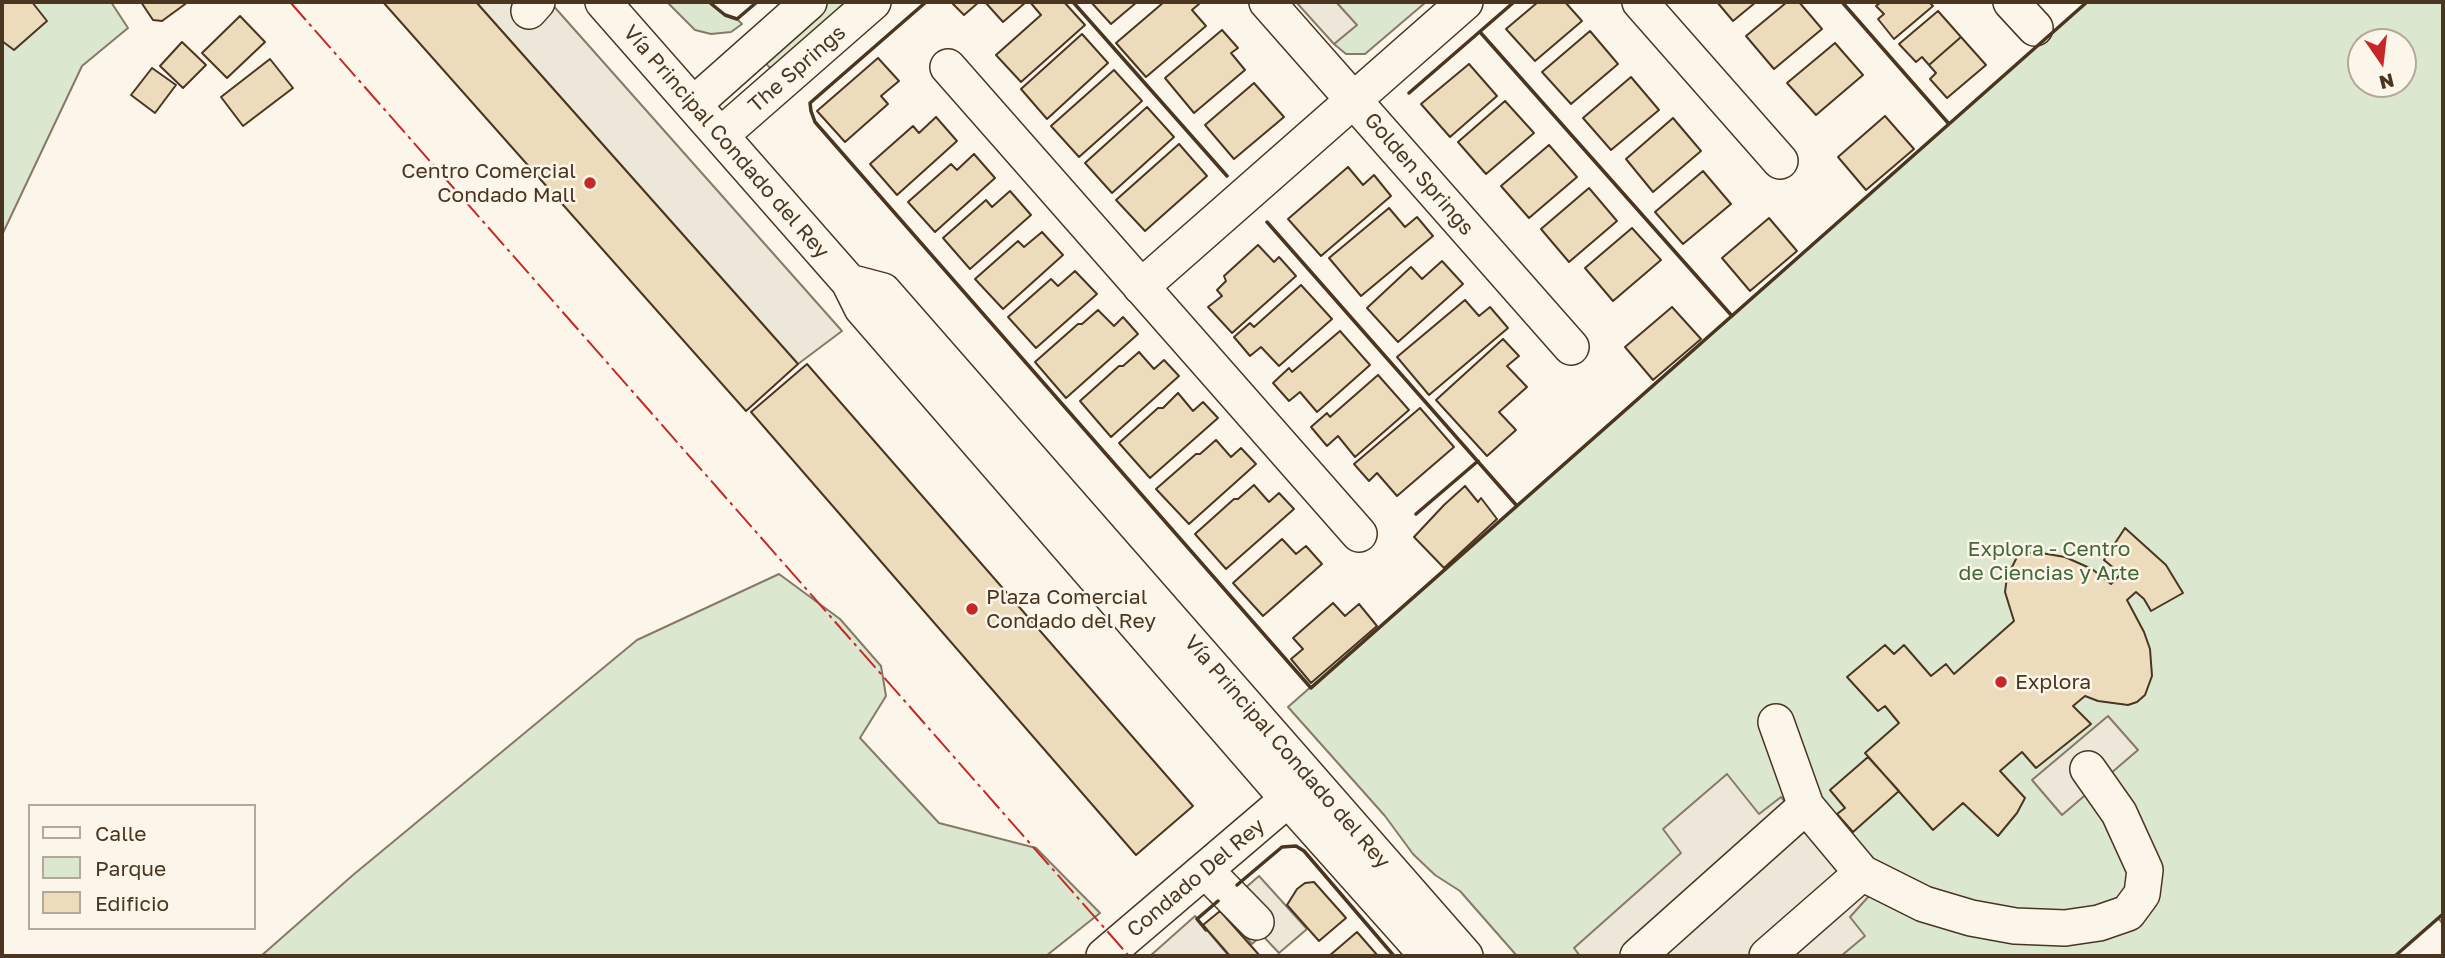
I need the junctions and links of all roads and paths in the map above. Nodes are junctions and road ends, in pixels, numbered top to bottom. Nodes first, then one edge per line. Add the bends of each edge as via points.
1 (603, 2) edge
2 (809, 2) edge
3 (873, 2) edge
4 (1267, 2) edge
5 (1465, 2) edge
6 (1640, 2) edge
7 (2011, 2) edge
8 (2035, 28) dead end
9 (948, 67) dead end
10 (1353, 100) junction
11 (694, 104) junction
12 (721, 135) junction
13 (1780, 161) dead end
14 (849, 282) junction
15 (1141, 287) junction
16 (1571, 347) dead end
17 (1359, 534) dead end
18 (1776, 722) dead end
19 (1296, 761) junction
20 (2088, 769) dead end
21 (1288, 799) junction
22 (1330, 801) junction
23 (1806, 806) junction
24 (1206, 871) junction
25 (1862, 873) junction
26 (1256, 922) dead end
27 (1104, 956) edge
28 (1428, 956) edge
29 (1465, 956) edge
30 (1638, 956) edge
31 (1767, 956) edge

1 - 11 street, Vía Principal Condado del Rey
2 - 11 street, The Springs
3 - 12 street, The Springs
4 - 10 street, Golden Springs
5 - 10 street
6 - 13 street
7 - 8 street
9 - 15 street
10 - 15 street
10 - 16 street, Golden Springs
11 - 12 street, Vía Principal Condado del Rey
12 - 14 street, Vía Principal Condado del Rey
14 - 19 street, Vía Principal Condado del Rey via 883,291
14 - 21 street, Vía Principal Condado del Rey via 862,308
15 - 17 street
18 - 23 street
19 - 21 street via 1295,788
19 - 22 street, Vía Principal Condado del Rey
20 - 25 street via 2119,813 2146,870 2142,894 2128,913 2065,928 2015,926 1924,904
21 - 22 street via 1306,795
21 - 24 street, Condado Del Rey
21 - 28 street, Vía Principal Condado del Rey
22 - 29 street, Vía Principal Condado del Rey
23 - 25 street
23 - 30 street
24 - 26 street
24 - 27 street, Condado Del Rey
25 - 31 street

